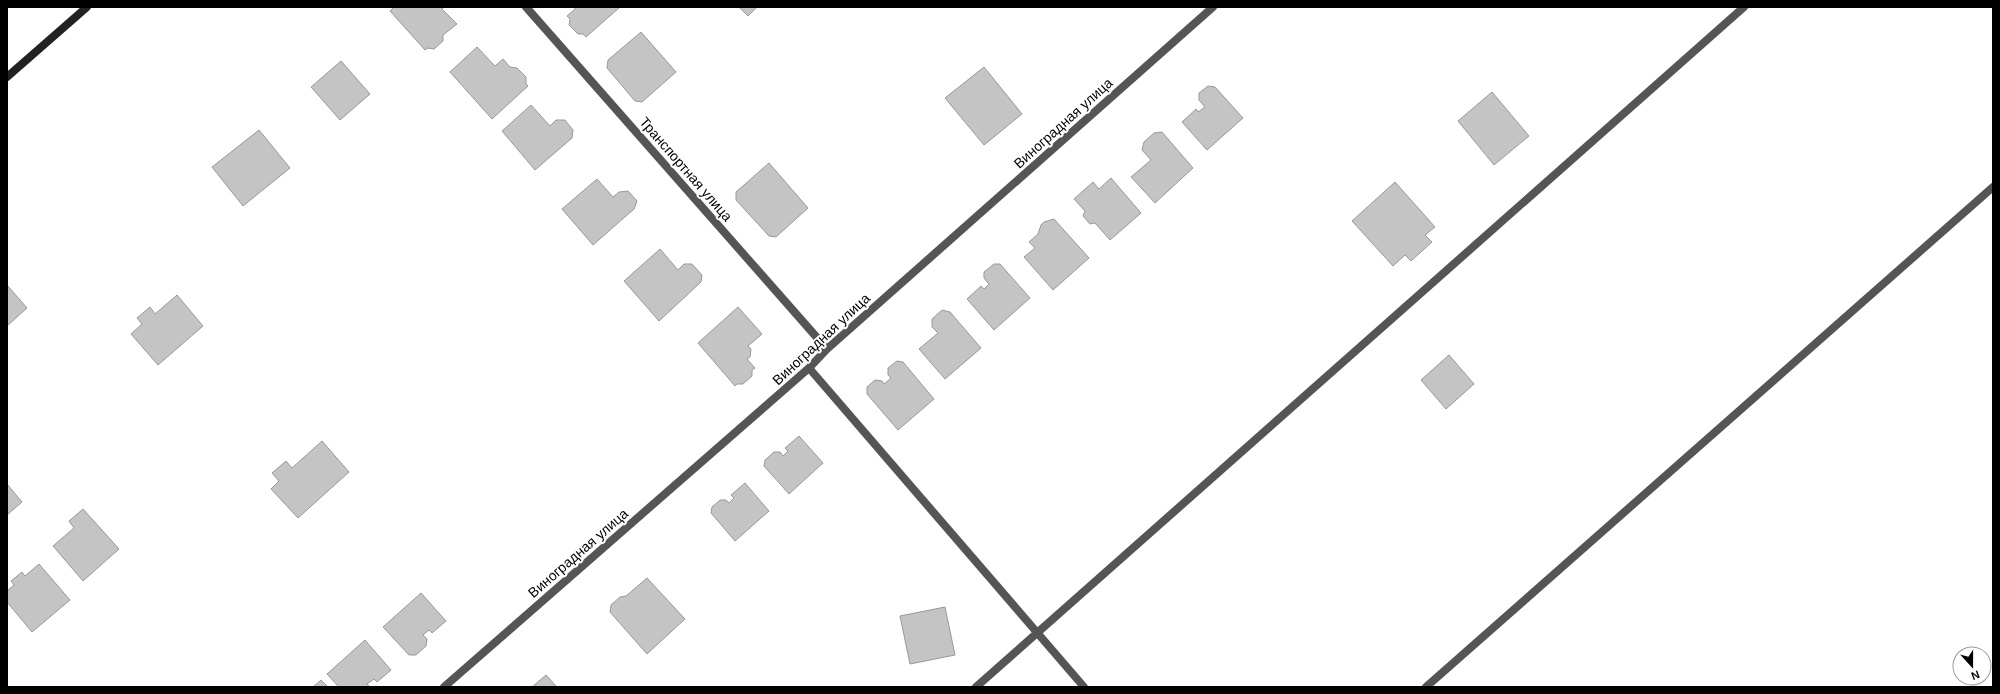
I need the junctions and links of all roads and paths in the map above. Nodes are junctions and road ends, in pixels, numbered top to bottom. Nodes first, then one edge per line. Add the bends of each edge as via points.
1 (87, 7) edge
2 (526, 7) edge
3 (1213, 7) edge
4 (1744, 7) edge
5 (7, 77) edge
6 (1993, 187) edge
7 (827, 349) junction
8 (809, 368) junction
9 (1037, 633) junction
10 (444, 687) edge
11 (976, 687) edge
12 (1084, 687) edge
13 (1426, 687) edge

1 - 5 street
2 - 7 street, Транспортная улица
3 - 7 street, Виноградная улица
4 - 9 street
6 - 13 street
7 - 8 street, Виноградная улица
8 - 9 street
8 - 10 street, Виноградная улица
9 - 11 street
9 - 12 street

